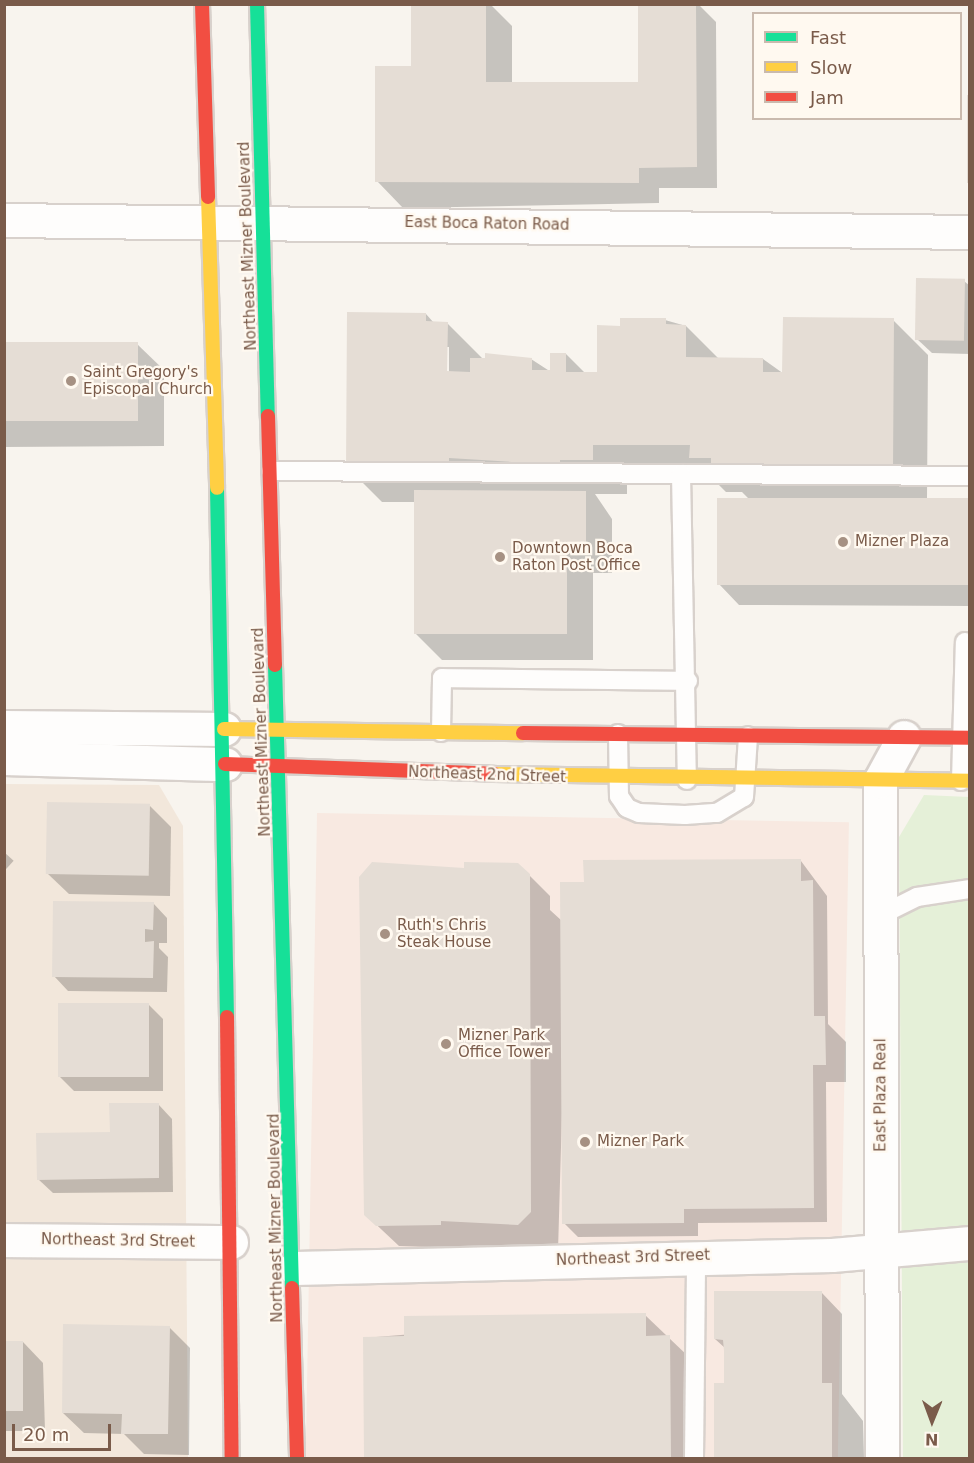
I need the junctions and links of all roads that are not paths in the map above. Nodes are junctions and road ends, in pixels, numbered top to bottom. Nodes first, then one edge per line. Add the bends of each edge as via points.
1 (202, 4) edge
2 (257, 4) edge
3 (4, 220) edge
4 (209, 221) junction
5 (264, 221) junction
6 (969, 232) edge
7 (271, 471) junction
8 (681, 474) junction
9 (969, 476) edge
10 (965, 642) dead end
11 (688, 681) junction
12 (4, 727) edge
13 (224, 729) junction
14 (278, 731) junction
15 (441, 732) junction
16 (618, 734) junction
17 (688, 735) junction
18 (748, 736) junction
19 (904, 737) junction
20 (966, 738) edge
21 (4, 758) edge
22 (225, 764) junction
23 (279, 767) junction
24 (618, 779) junction
25 (687, 780) junction
26 (746, 780) junction
27 (880, 781) junction
28 (965, 781) edge
29 (969, 889) edge
30 (881, 915) junction
31 (4, 1240) edge
32 (231, 1242) junction
33 (969, 1243) edge
34 (881, 1250) junction
35 (696, 1256) junction
36 (296, 1268) junction
37 (232, 1458) edge
38 (297, 1458) edge
39 (694, 1458) edge
40 (882, 1458) edge

1 - 4 main road
2 - 5 main road, Northeast Mizner Boulevard
3 - 4 street, East Boca Raton Road
4 - 5 street, East Boca Raton Road
4 - 13 main road
5 - 6 street, East Boca Raton Road
5 - 7 main road, Northeast Mizner Boulevard
7 - 8 lane
7 - 14 main road, Northeast Mizner Boulevard
8 - 9 lane
8 - 11 lane
10 - 20 lane
11 - 15 lane via 442,678
11 - 17 lane
12 - 13 street
13 - 14 main road
13 - 22 main road
14 - 15 main road
14 - 23 main road, Northeast Mizner Boulevard
15 - 16 main road
16 - 17 main road
16 - 24 lane
17 - 18 main road
17 - 25 lane
18 - 19 main road
18 - 26 lane
19 - 20 main road
19 - 27 street, East Plaza Real
20 - 28 lane
21 - 22 street, Northeast 2nd Street
22 - 23 main road, Northeast 2nd Street
22 - 32 main road
23 - 24 main road, Northeast 2nd Street
23 - 36 main road, Northeast Mizner Boulevard
24 - 25 main road, Northeast 2nd Street
24 - 26 lane via 627,808 639,813 685,815 735,807 744,797
25 - 26 main road, Northeast 2nd Street
26 - 27 main road, Northeast 2nd Street
27 - 28 main road, Northeast 2nd Street
27 - 30 street, East Plaza Real
29 - 30 lane via 917,897
30 - 34 street, East Plaza Real
31 - 32 street, Northeast 3rd Street
32 - 37 main road
33 - 34 street, Northeast 3rd Street
34 - 35 street, Northeast 3rd Street
34 - 40 street, East Plaza Real
35 - 36 street, Northeast 3rd Street
35 - 39 lane
36 - 38 main road, Northeast Mizner Boulevard

